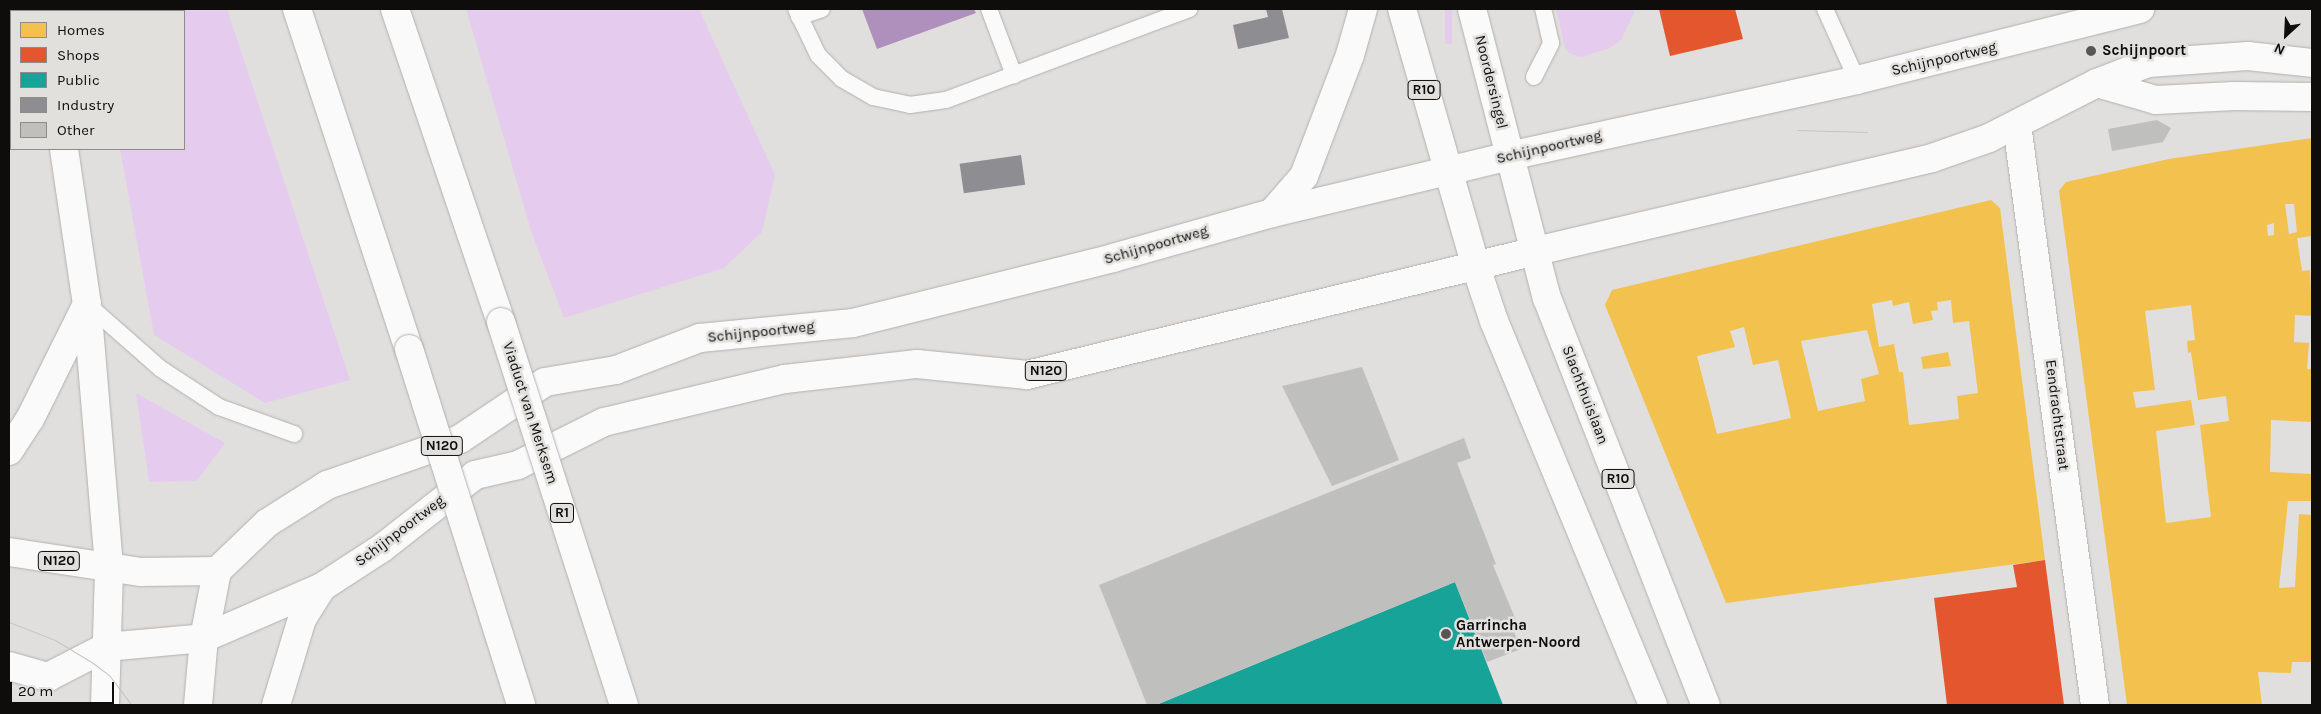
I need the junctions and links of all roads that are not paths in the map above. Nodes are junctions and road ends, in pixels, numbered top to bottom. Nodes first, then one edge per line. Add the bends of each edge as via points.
1 (297, 9) edge
2 (395, 9) edge
3 (822, 9) edge
4 (989, 9) edge
5 (1190, 9) edge
6 (1363, 9) edge
7 (1402, 9) edge
8 (1472, 9) edge
9 (1543, 9) edge
10 (1825, 9) edge
11 (2140, 9) edge
12 (798, 13) edge
13 (2312, 63) edge
14 (1014, 75) junction
15 (1534, 77) dead end
16 (1857, 80) junction
17 (2097, 83) junction
18 (2312, 97) edge
19 (2017, 125) junction
20 (64, 150) edge
21 (1509, 156) junction
22 (1447, 171) junction
23 (1272, 213) junction
24 (1532, 252) junction
25 (1475, 264) junction
26 (87, 304) junction
27 (294, 434) dead end
28 (9, 451) edge
29 (9, 552) edge
30 (109, 568) junction
31 (216, 571) junction
32 (322, 587) junction
33 (204, 638) junction
34 (106, 647) junction
35 (9, 666) edge
36 (105, 705) edge
37 (198, 705) edge
38 (276, 705) edge
39 (521, 705) edge
40 (624, 705) edge
41 (1653, 705) edge
42 (1706, 705) edge
43 (2095, 705) edge

1 - 39 main road, bridge
2 - 40 main road, Viaduct van Merksem / R1, bridge via 501,322
3 - 12 lane
4 - 14 lane
5 - 14 lane
6 - 23 main road via 1350,56 1304,176
7 - 22 main road, R10
8 - 21 main road, Noordersingel / R10
9 - 15 lane via 1552,43
10 - 16 lane
11 - 16 main road, Schijnpoortweg
12 - 14 lane via 818,55 842,79 873,98 910,105 946,100
13 - 17 main road, Schijnpoortweg via 2248,56 2148,63
16 - 21 main road, Schijnpoortweg
17 - 18 main road via 2156,100
17 - 19 main road, Schijnpoortweg
19 - 24 main road, Schijnpoortweg via 1932,158
19 - 43 main road, Eendrachtstraat
20 - 26 main road
21 - 22 main road, Schijnpoortweg
21 - 24 main road, R10
22 - 23 main road, Schijnpoortweg / N120
22 - 25 main road, R10
23 - 31 main road, Schijnpoortweg / N120 via 1113,258 853,323 700,338 616,370 545,382 460,439 327,485 267,523
24 - 25 main road, Schijnpoortweg
24 - 42 main road, Slachthuislaan / R10
25 - 32 main road, Schijnpoortweg / N120 via 1027,375 917,364 785,379 604,422 518,465 475,475 382,548
25 - 41 main road, R10 via 1494,321
26 - 27 lane via 161,369 219,407
26 - 28 main road via 30,419
26 - 30 main road
29 - 30 main road, N120
30 - 31 main road, N120 via 168,573
30 - 34 main road
31 - 33 main road
32 - 33 main road, Schijnpoortweg / N120
32 - 38 main road, Schijnpoortweg via 302,619
33 - 34 main road, Schijnpoortweg / N120
33 - 37 main road
34 - 35 main road, N120 via 48,677
34 - 36 main road

